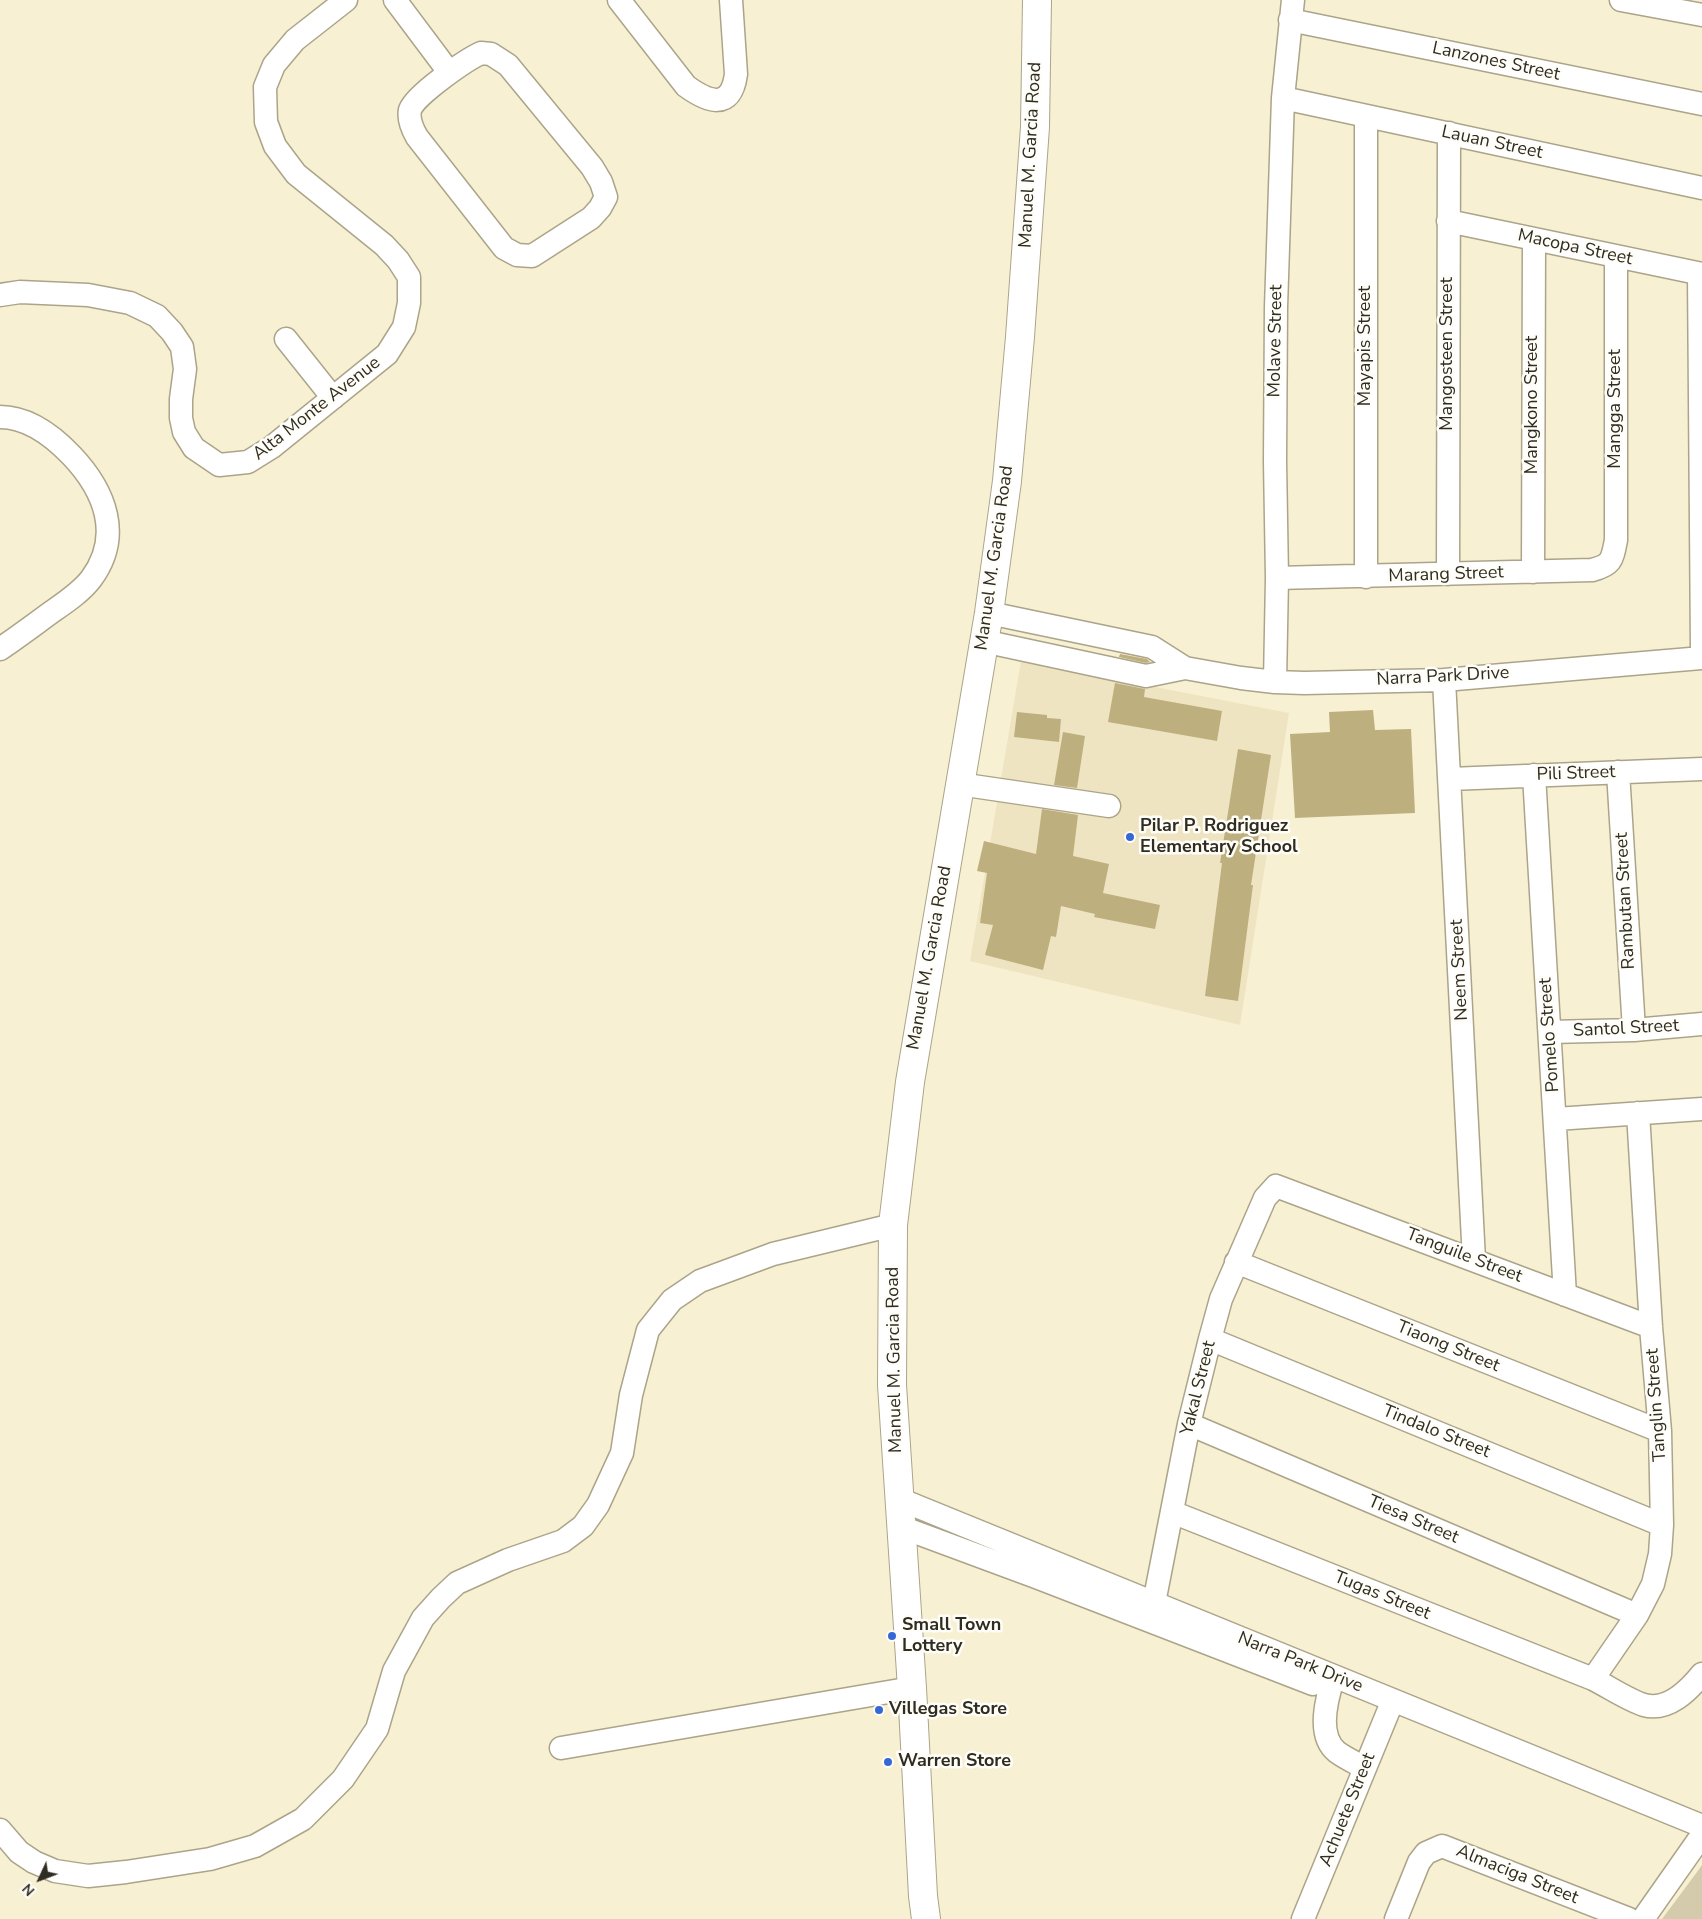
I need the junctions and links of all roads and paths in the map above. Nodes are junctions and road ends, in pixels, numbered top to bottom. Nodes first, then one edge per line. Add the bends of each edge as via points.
1 (346, 0) edge
2 (395, 0) edge
3 (619, 0) edge
4 (731, 0) edge
5 (1037, 0) edge
6 (1621, 0) edge
7 (1291, 10) edge
8 (1702, 15) edge
9 (449, 72) junction
10 (1282, 98) junction
11 (1702, 104) edge
12 (1366, 116) junction
13 (1449, 134) junction
14 (1702, 188) edge
15 (1448, 221) junction
16 (1534, 239) junction
17 (1616, 256) junction
18 (1701, 274) edge
19 (0, 295) edge
20 (286, 339) dead end
21 (333, 398) junction
22 (0, 417) edge
23 (1611, 561) joint
24 (1533, 572) junction
25 (1448, 574) junction
26 (1366, 577) junction
27 (1277, 578) junction
28 (989, 614) junction
29 (984, 641) junction
30 (0, 649) edge
31 (1702, 650) edge
32 (1702, 658) edge
33 (1185, 668) junction
34 (1444, 680) junction
35 (1275, 682) junction
36 (1618, 772) junction
37 (1534, 776) junction
38 (1702, 776) edge
39 (1450, 779) junction
40 (959, 784) junction
41 (1109, 806) dead end
42 (1702, 1024) edge
43 (1634, 1030) junction
44 (1550, 1032) junction
45 (1702, 1109) edge
46 (1638, 1113) junction
47 (1556, 1119) junction
48 (1276, 1186) joint
49 (894, 1225) junction
50 (1474, 1260) junction
51 (1236, 1262) junction
52 (1565, 1295) junction
53 (1651, 1327) junction
54 (1210, 1339) junction
55 (1189, 1424) junction
56 (1660, 1431) junction
57 (899, 1499) junction
58 (1172, 1512) junction
59 (1662, 1525) junction
60 (900, 1527) junction
61 (1154, 1603) junction
62 (1637, 1616) junction
63 (1702, 1674) edge
64 (1592, 1679) junction
65 (1332, 1684) junction
66 (912, 1688) junction
67 (1390, 1706) junction
68 (561, 1748) dead end
69 (1365, 1768) junction
70 (0, 1830) edge
71 (1701, 1834) edge
72 (926, 1919) edge
73 (1303, 1919) edge
74 (1396, 1919) edge
75 (1629, 1919) edge
76 (1643, 1919) edge

1 - 21 street, Alta Monte Avenue via 295,40 274,65 265,87 266,122 275,146 296,174 384,245 409,277 409,303 404,327 387,354
2 - 9 street
3 - 4 street via 686,86 711,100 723,99 735,86
5 - 28 main road, Manuel M. Garcia Road via 1035,128 1020,337 1007,481
6 - 8 street
7 - 10 street, Molave Street
7 - 11 street, Lanzones Street
9 - 9 street via 410,110 411,124 416,137 504,248 516,256 532,256 591,218 606,198 601,182 508,65 491,54 481,53
10 - 12 street, Lauan Street
10 - 27 street, Molave Street via 1276,307
12 - 13 street, Lauan Street
12 - 26 street, Mayapis Street
13 - 14 street, Lauan Street
13 - 15 street, Mangosteen Street
15 - 16 street, Macopa Street
15 - 25 street, Mangosteen Street
16 - 17 street, Macopa Street
16 - 24 street, Mangkono Street
17 - 18 street, Macopa Street
17 - 23 street, Mangga Street via 1616,540
18 - 31 street
19 - 21 street, Alta Monte Avenue via 20,292 88,295 130,303 157,316 182,348 185,369 181,418 184,432 194,448 220,465 248,462 272,448
20 - 21 street
22 - 30 street via 13,417 37,427 59,443 86,471 102,499 108,519 108,544 90,579 72,597
23 - 24 street, Marang Street via 1592,570
24 - 25 street, Marang Street
25 - 26 street, Marang Street
26 - 27 street, Marang Street
27 - 35 street, Molave Street
28 - 29 main road, Manuel M. Garcia Road
28 - 33 street, Narra Park Drive via 1152,647
29 - 33 street, Narra Park Drive via 1146,676
29 - 40 main road, Manuel M. Garcia Road
32 - 34 street, Narra Park Drive
33 - 35 street, Narra Park Drive
34 - 35 street, Narra Park Drive
34 - 39 street, Neem Street
36 - 37 street, Pili Street
36 - 38 street, Pili Street
36 - 43 street, Rambutan Street
37 - 39 street, Pili Street
37 - 44 street, Pomelo Street
39 - 50 street, Neem Street
40 - 41 street
40 - 49 main road, Manuel M. Garcia Road via 910,1082
42 - 43 street, Santol Street
43 - 44 street, Santol Street
44 - 47 street, Pomelo Street
45 - 46 street
46 - 47 street
46 - 53 street, Tanglin Street
47 - 52 street, Pomelo Street
48 - 50 street, Tanguile Street
48 - 51 street, Yakal Street via 1264,1198
49 - 57 main road, Manuel M. Garcia Road via 892,1385
49 - 70 street via 774,1254 700,1281 672,1300 648,1330 631,1396 622,1452 598,1505 583,1526 563,1541 508,1560 457,1583 440,1598 424,1618 394,1671 377,1729 343,1779 303,1819 255,1846 210,1859 88,1876 55,1871 34,1862
50 - 52 street, Tanguile Street
51 - 54 street, Yakal Street
51 - 56 street, Tiaong Street
52 - 53 street, Tanguile Street
53 - 56 street, Tanglin Street
54 - 55 street, Yakal Street
54 - 59 street, Tindalo Street
55 - 58 street, Yakal Street
55 - 62 street, Tiesa Street
56 - 59 street, Tanglin Street
57 - 60 main road, Manuel M. Garcia Road
57 - 61 street, Narra Park Drive
58 - 61 street, Yakal Street
58 - 64 street, Tugas Street
59 - 62 street, Tanglin Street via 1653,1584
60 - 65 street, Narra Park Drive
60 - 66 main road, Manuel M. Garcia Road
61 - 65 street, Narra Park Drive
62 - 64 street, Tanglin Street
63 - 64 street, Tugas Street via 1681,1696 1665,1705 1646,1706
65 - 67 street, Narra Park Drive
65 - 69 street via 1324,1718 1326,1733 1335,1750
66 - 68 street
66 - 72 main road, Manuel M. Garcia Road
67 - 69 street, Achuete Street
67 - 71 street, Narra Park Drive
69 - 73 street, Achuete Street
71 - 76 street, Narra Park Drive
74 - 75 street, Almaciga Street via 1419,1862 1426,1853 1442,1846

